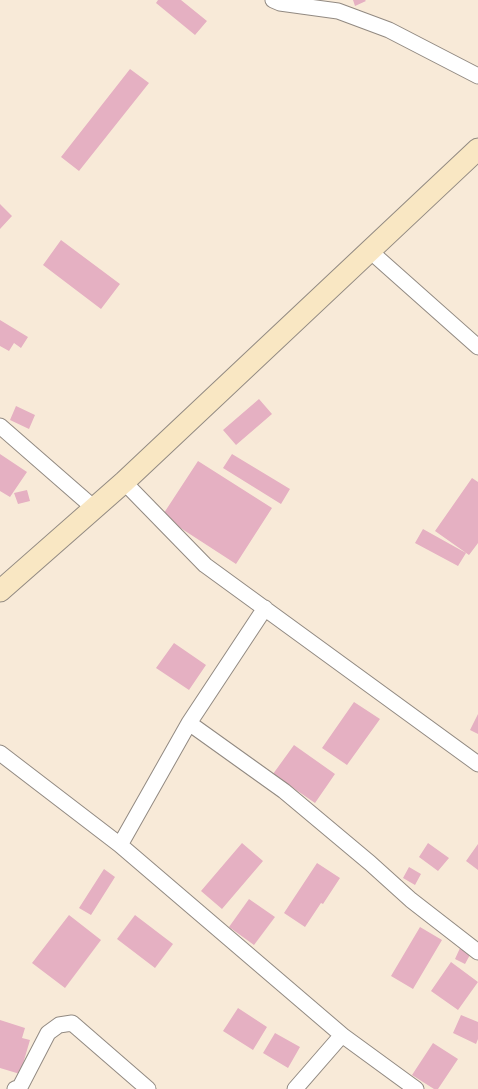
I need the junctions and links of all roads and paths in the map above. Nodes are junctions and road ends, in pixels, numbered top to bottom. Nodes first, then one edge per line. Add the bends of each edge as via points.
1 (273, 0) edge
2 (478, 76) edge
3 (478, 149) edge
4 (370, 251) junction
5 (478, 347) edge
6 (0, 426) edge
7 (124, 482) junction
8 (94, 508) junction
9 (0, 591) edge
10 (265, 608) junction
11 (189, 723) junction
12 (0, 752) edge
13 (478, 764) edge
14 (120, 845) junction
15 (478, 952) edge
16 (342, 1035) junction
17 (15, 1089) edge
18 (148, 1089) edge
19 (295, 1089) edge
20 (416, 1089) edge

1 - 2 street via 346,13 389,30
3 - 4 main road
4 - 5 street
4 - 7 main road
6 - 8 street
7 - 8 main road
7 - 10 street via 205,565
8 - 9 main road
10 - 11 street
10 - 13 street
11 - 14 street
11 - 15 street via 284,791 412,900
12 - 14 street
14 - 16 street
16 - 19 street
16 - 20 street
17 - 18 street via 20,1087 48,1033 59,1025 72,1023

